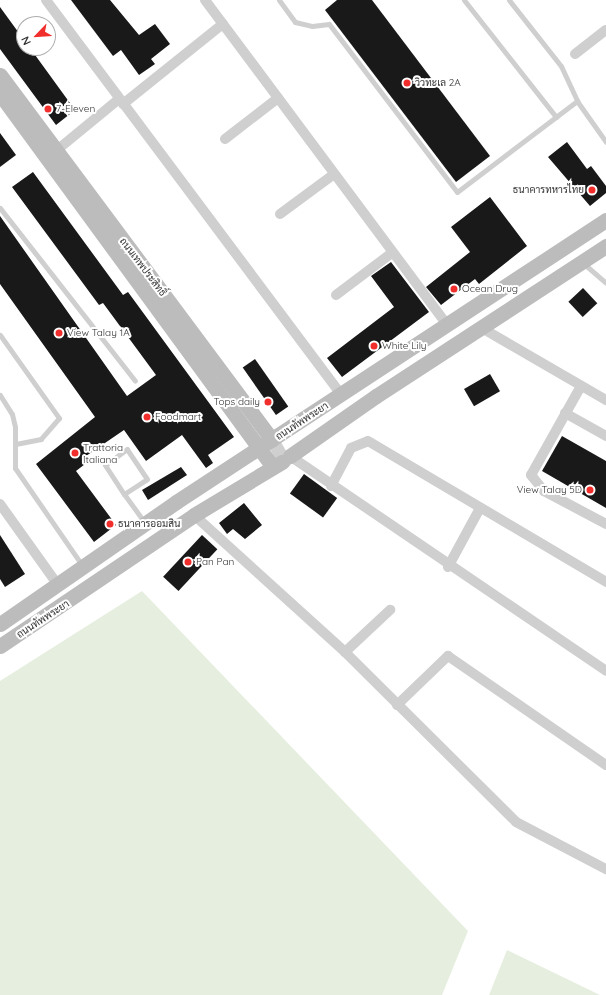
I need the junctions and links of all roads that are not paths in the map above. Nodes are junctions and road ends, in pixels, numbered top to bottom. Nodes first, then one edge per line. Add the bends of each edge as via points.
1 (205, 0) edge
2 (279, 0) edge
3 (464, 0) edge
4 (509, 0) edge
5 (48, 1) edge
6 (223, 24) junction
7 (606, 30) edge
8 (575, 54) dead end
9 (0, 75) edge
10 (0, 94) edge
11 (278, 98) junction
12 (577, 101) junction
13 (121, 102) junction
14 (556, 117) junction
15 (225, 139) dead end
16 (606, 142) edge
17 (57, 150) junction
18 (334, 174) junction
19 (0, 208) edge
20 (280, 214) dead end
21 (606, 220) edge
22 (606, 246) edge
23 (393, 252) junction
24 (582, 263) junction
25 (606, 283) edge
26 (336, 295) dead end
27 (447, 325) junction
28 (480, 327) junction
29 (1, 338) edge
30 (135, 381) dead end
31 (581, 386) junction
32 (0, 395) edge
33 (341, 395) junction
34 (606, 400) edge
35 (565, 413) junction
36 (606, 436) edge
37 (15, 444) junction
38 (266, 444) junction
39 (282, 461) junction
40 (331, 486) junction
41 (124, 494) junction
42 (0, 504) edge
43 (480, 508) junction
44 (194, 515) junction
45 (146, 524) junction
46 (606, 524) edge
47 (448, 567) junction
48 (84, 568) junction
49 (606, 582) edge
50 (58, 585) junction
51 (390, 610) dead end
52 (0, 623) edge
53 (0, 646) edge
54 (344, 652) junction
55 (606, 671) edge
56 (397, 705) junction
57 (606, 765) edge
58 (606, 869) edge

1 - 6 street
2 - 14 lane via 295,22 312,26 329,24 457,192
3 - 14 lane
4 - 12 lane via 562,66
5 - 13 street
6 - 11 street
6 - 13 street
7 - 8 street
9 - 17 main road, ถนนเทพประสิทธิ์
10 - 38 main road, ถนนเทพประสิทธิ์
11 - 15 street
11 - 18 street
12 - 14 lane
12 - 16 lane
13 - 17 street
13 - 33 street
17 - 38 main road, ถนนเทพประสิทธิ์
18 - 20 street
18 - 23 street
19 - 30 lane
21 - 27 main road, ถนนทัพพระยา
22 - 24 main road, ถนนทัพพระยา
23 - 26 street
23 - 27 street
24 - 25 lane
24 - 28 main road, ถนนทัพพระยา
27 - 33 main road, ถนนทัพพระยา
28 - 31 street
28 - 39 main road, ถนนทัพพระยา
29 - 37 lane via 59,418 41,439
31 - 34 street
31 - 35 street
32 - 37 lane via 12,414
33 - 38 main road, ถนนทัพพระยา
35 - 36 street
35 - 46 street via 532,469 532,479 544,491
37 - 48 lane via 15,468
38 - 39 main road, ถนนเทพประสิทธิ์
38 - 45 main road, ถนนทัพพระยา
39 - 40 street
39 - 44 main road, ถนนทัพพระยา
40 - 43 street via 351,448 368,441
40 - 47 street
41 - 41 lane via 104,465 127,449 147,479
41 - 45 lane
42 - 50 street
43 - 47 street
43 - 49 street
44 - 53 main road, ถนนทัพพระยา
44 - 54 street
45 - 48 main road, ถนนทัพพระยา
47 - 55 street
48 - 50 main road, ถนนทัพพระยา
50 - 52 main road, ถนนทัพพระยา
51 - 54 street
54 - 56 street
56 - 57 street via 448,656
56 - 58 street via 516,822

